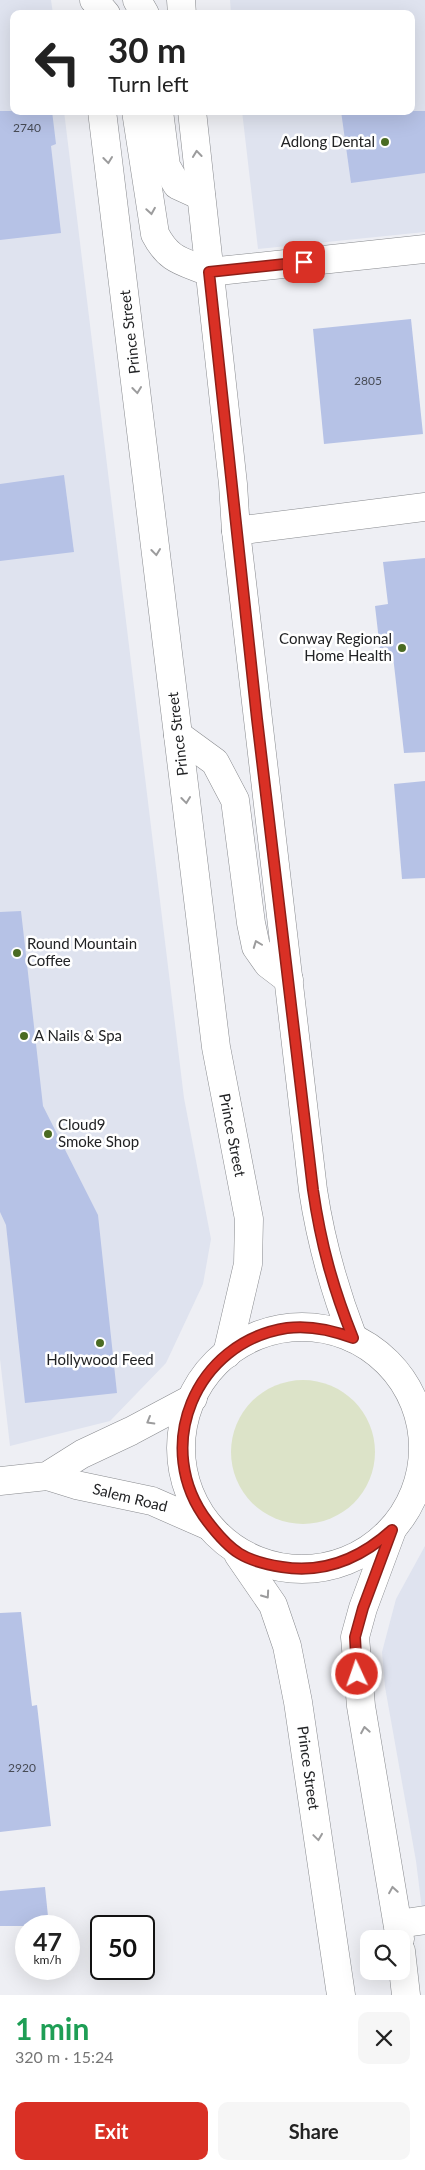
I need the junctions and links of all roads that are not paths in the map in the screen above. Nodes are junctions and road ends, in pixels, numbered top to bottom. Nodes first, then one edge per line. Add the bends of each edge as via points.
1 (94, 0) edge
2 (103, 10) edge
3 (102, 115) edge
4 (137, 115) edge
5 (160, 115) edge
6 (192, 115) edge
7 (201, 196) junction
8 (425, 249) edge
9 (209, 272) junction
10 (425, 507) edge
11 (236, 531) junction
12 (178, 735) junction
13 (288, 980) junction
14 (353, 1338) junction
15 (227, 1354) junction
16 (400, 1377) junction
17 (425, 1388) edge
18 (193, 1398) junction
19 (47, 1476) junction
20 (0, 1481) edge
21 (417, 1502) edge
22 (211, 1526) junction
23 (392, 1530) junction
24 (238, 1554) junction
25 (425, 1920) edge
26 (399, 1930) edge
27 (410, 1931) edge
28 (404, 1980) edge
29 (341, 1995) edge
30 (406, 1995) edge

1 - 2 main road
3 -> 12 main road, Prince Street
4 -> 9 main road via 155,234 172,257
5 - 7 main road via 166,166 177,185
7 -> 6 main road
7 - 9 main road
8 - 9 main road
9 - 11 main road
10 - 11 main road
11 - 13 main road
13 -> 12 main road via 268,964 256,947 235,800 215,762
12 -> 15 main road, Prince Street via 216,1047 248,1219 248,1264
13 - 14 main road via 320,1233 334,1289
14 - 15 main road via 310,1327 288,1328 259,1335
14 - 16 main road via 371,1348
15 - 18 main road via 214,1366
16 - 17 main road
16 - 21 main road via 420,1418 423,1440
18 -> 19 main road, Salem Road via 82,1454
18 - 22 main road via 185,1419 183,1465 196,1507
19 - 20 main road, Salem Road
19 - 22 main road, Salem Road via 152,1501
21 - 23 main road
22 - 24 main road
23 - 24 main road via 356,1557 312,1569 262,1564
26 -> 23 main road via 361,1706 355,1637
24 -> 29 main road, Prince Street via 273,1605 287,1646
25 - 27 main road
28 - 30 main road

